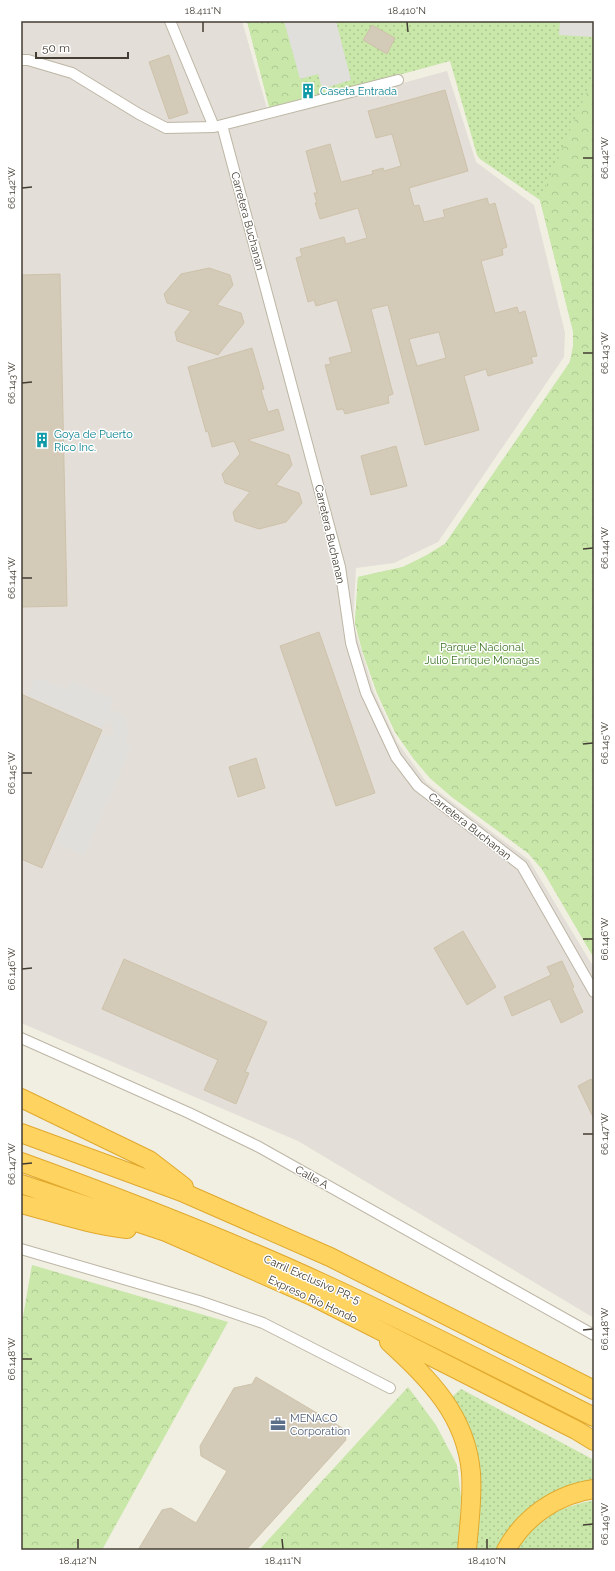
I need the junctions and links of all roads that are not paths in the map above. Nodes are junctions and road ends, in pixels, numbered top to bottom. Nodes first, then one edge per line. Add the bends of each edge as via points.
1 (170, 21) edge
2 (21, 60) edge
3 (398, 80) dead end
4 (218, 126) junction
5 (594, 992) edge
6 (21, 1038) edge
7 (21, 1098) edge
8 (21, 1133) edge
9 (21, 1162) edge
10 (21, 1184) edge
11 (204, 1202) junction
12 (21, 1204) edge
13 (166, 1232) junction
14 (21, 1249) edge
15 (374, 1328) junction
16 (594, 1335) edge
17 (390, 1388) dead end
18 (594, 1390) edge
19 (594, 1417) edge
20 (594, 1440) edge
21 (594, 1490) edge
22 (467, 1550) edge
23 (506, 1550) edge

1 - 4 street, Carretera Buchanan
2 - 4 street via 72,73 166,128
3 - 4 street
4 - 5 street, Carretera Buchanan via 340,567 351,643 366,693 396,757 418,786 522,866
6 - 16 street, Calle A via 259,1147
7 - 11 highway via 149,1160
8 - 11 highway
9 - 19 highway, Carril Exclusivo PR-5 via 182,1223 322,1283
10 - 13 highway, Expreso Río Hondo
11 - 18 highway via 330,1257
12 - 13 highway via 115,1228
13 - 15 highway, Expreso Río Hondo via 312,1296
14 - 17 street via 199,1301 263,1323
15 - 20 highway, Expreso Río Hondo
15 - 22 highway via 423,1374 451,1409 462,1432 472,1474
21 - 23 highway via 571,1494 540,1510 514,1536

